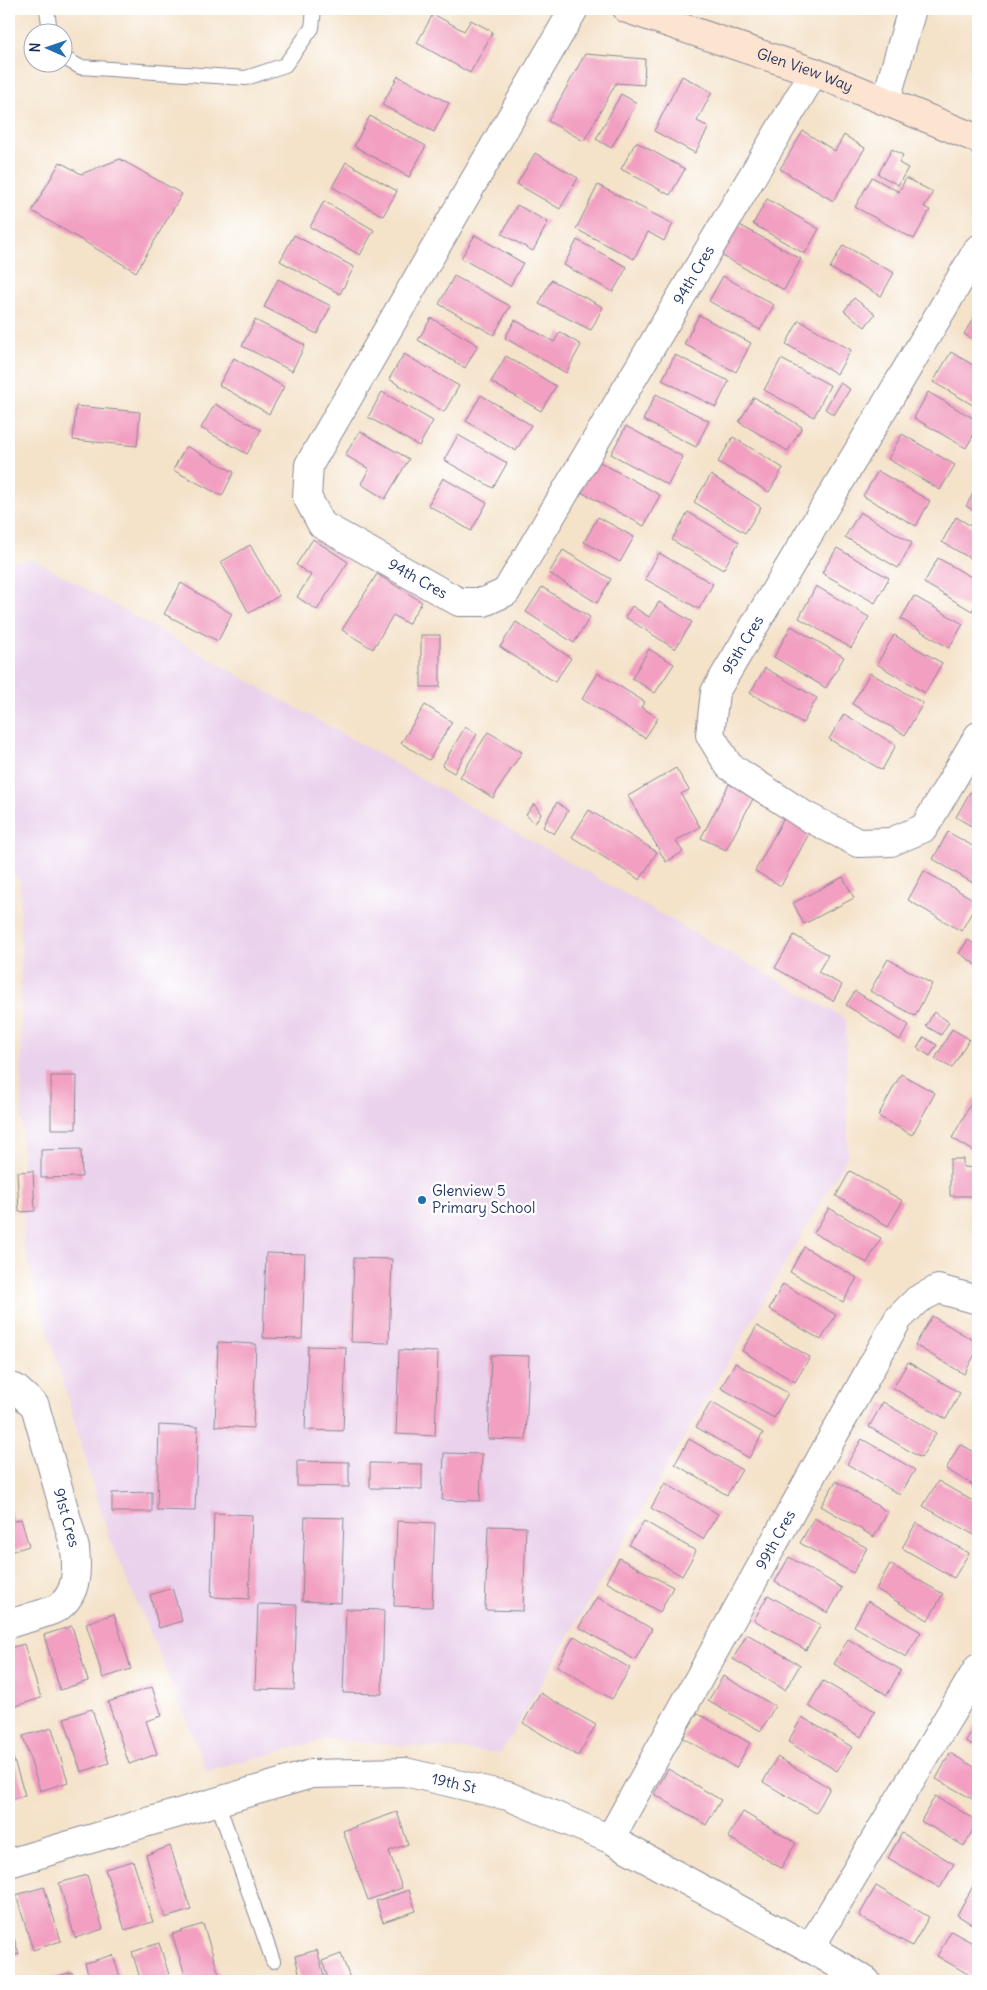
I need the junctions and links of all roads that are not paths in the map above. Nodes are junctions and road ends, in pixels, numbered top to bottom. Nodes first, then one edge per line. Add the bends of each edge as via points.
1 (47, 9) edge
2 (314, 9) edge
3 (574, 9) edge
4 (627, 9) edge
5 (912, 9) edge
6 (49, 22) edge
7 (72, 62) edge
8 (814, 72) junction
9 (886, 100) junction
10 (978, 138) edge
11 (978, 249) edge
12 (978, 736) edge
13 (978, 1300) edge
14 (9, 1387) edge
15 (9, 1624) edge
16 (978, 1668) edge
17 (217, 1801) junction
18 (610, 1840) junction
19 (9, 1862) edge
20 (810, 1948) junction
21 (273, 1961) dead end
22 (866, 1981) edge

1 - 6 lane
2 - 7 lane via 312,28 285,65 246,78 80,67
3 - 8 street, 94th Cres via 309,465 307,497 322,525 459,602 484,602 506,592
4 - 8 street, Glen View Way
5 - 9 street
8 - 9 street, Glen View Way
9 - 10 street, Glen View Way
11 - 12 street, 95th Cres via 715,692 710,735 729,766 804,815 858,842 891,842 924,828
13 - 18 street, 99th Cres via 938,1290 917,1300 898,1319
14 - 15 street, 91st Cres via 15,1388 35,1406 75,1548 77,1570 71,1593 60,1607
16 - 20 street
17 - 18 street, 19th St via 311,1774 405,1772 508,1796
17 - 19 street, 19th St
17 - 21 lane
18 - 20 street, 19th St
20 - 22 street, 19th St

